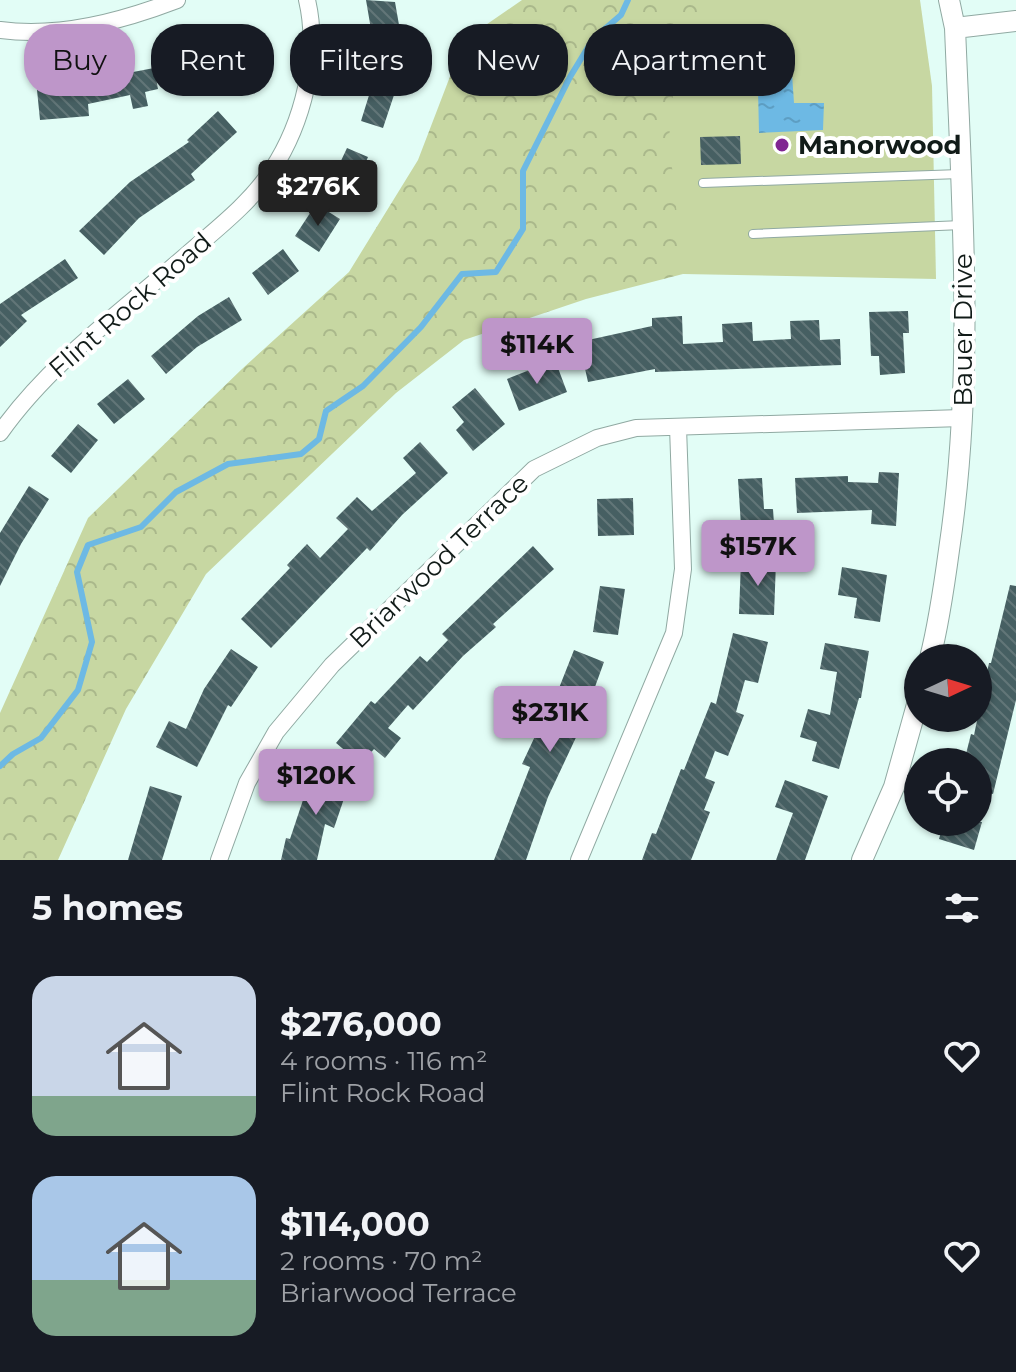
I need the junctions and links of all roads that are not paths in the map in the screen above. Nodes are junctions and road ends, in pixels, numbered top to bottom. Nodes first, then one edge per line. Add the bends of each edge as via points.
1 (177, 0) edge
2 (307, 0) edge
3 (949, 0) edge
4 (1016, 21) edge
5 (955, 28) junction
6 (0, 30) edge
7 (961, 174) junction
8 (703, 183) dead end
9 (963, 225) junction
10 (753, 234) dead end
11 (962, 418) junction
12 (678, 427) junction
13 (0, 433) edge
14 (934, 644) edge
15 (909, 732) edge
16 (219, 860) edge
17 (579, 860) edge
18 (862, 860) edge

1 - 6 street via 71,30
2 - 13 street, Flint Rock Road via 309,73 296,124 272,170 240,208 45,378
3 - 5 street, Bauer Drive
4 - 5 street
5 - 7 street, Bauer Drive
7 - 8 lane
7 - 9 street, Bauer Drive
9 - 10 lane
9 - 11 street, Bauer Drive
11 - 12 street, Briarwood Terrace
11 - 14 street, Bauer Drive via 959,482
12 - 16 street, Briarwood Terrace via 636,428 597,438 534,469 332,665 276,732 247,783
12 - 17 street via 683,569 674,633
15 - 18 street via 894,787

